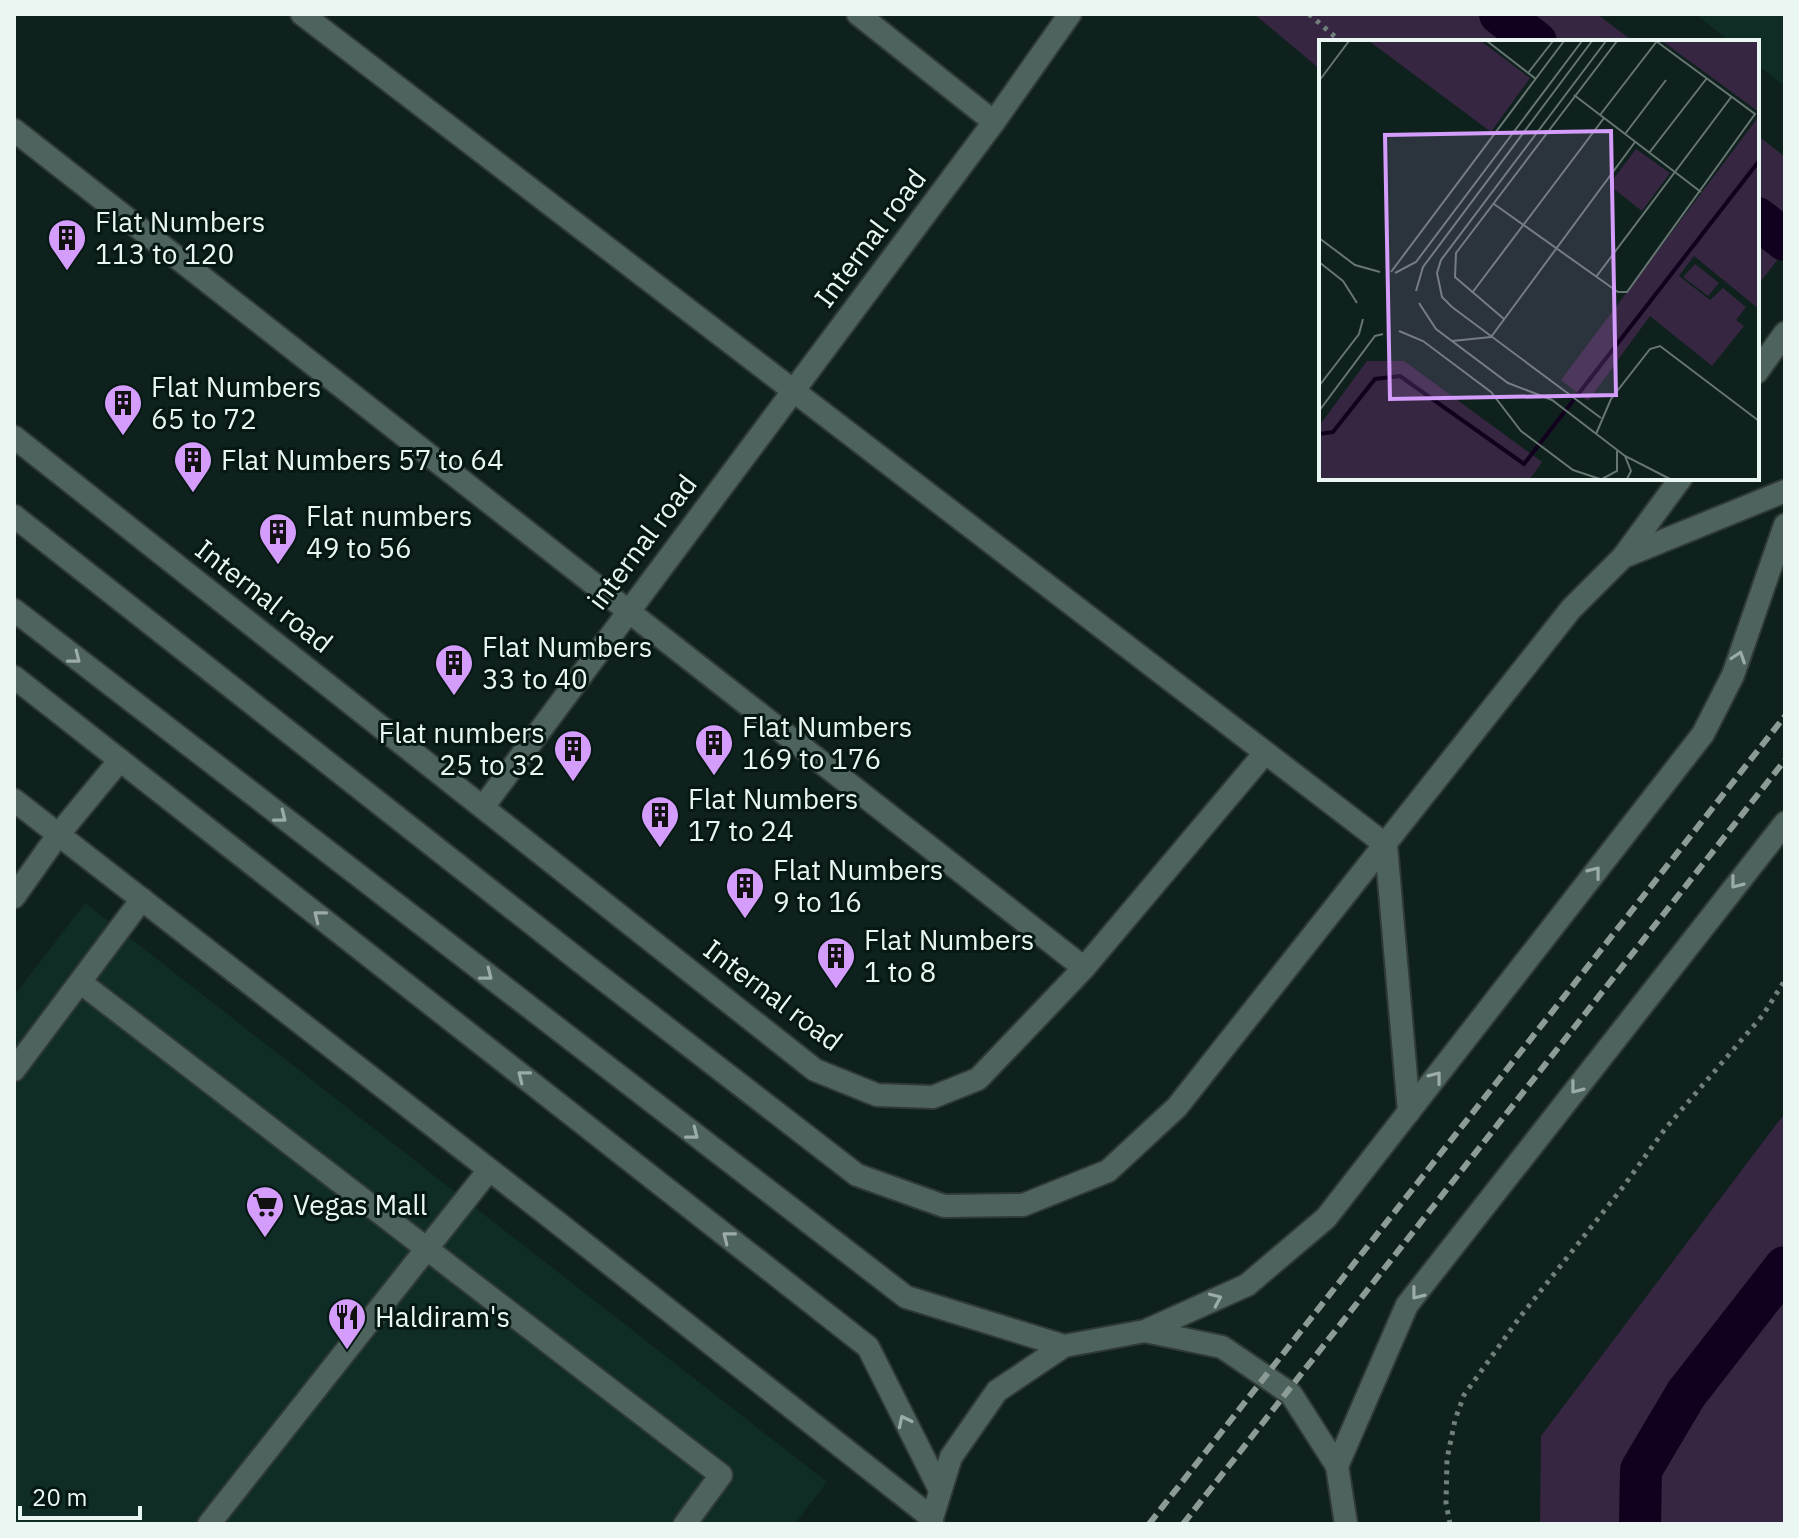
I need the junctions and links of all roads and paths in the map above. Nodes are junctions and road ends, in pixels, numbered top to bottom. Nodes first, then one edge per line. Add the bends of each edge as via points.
1 (302, 14) edge
2 (858, 14) edge
3 (1070, 14) edge
4 (1309, 14) edge
5 (1339, 40) edge
6 (994, 122) junction
7 (14, 130) edge
8 (1785, 333) edge
9 (1760, 367) edge
10 (793, 391) junction
11 (14, 437) edge
12 (1680, 480) edge
13 (1785, 491) edge
14 (14, 516) edge
15 (1785, 525) edge
16 (1623, 557) junction
17 (14, 610) edge
18 (628, 611) junction
19 (14, 677) edge
20 (1265, 753) junction
21 (120, 760) junction
22 (14, 800) edge
23 (483, 807) junction
24 (1785, 823) edge
25 (58, 835) junction
26 (1386, 845) junction
27 (14, 897) edge
28 (142, 899) junction
29 (1084, 968) junction
30 (1785, 980) edge
31 (80, 982) junction
32 (14, 1070) edge
33 (1409, 1112) junction
34 (489, 1170) junction
35 (427, 1249) junction
36 (1145, 1331) junction
37 (1064, 1346) junction
38 (1337, 1466) junction
39 (940, 1490) junction
40 (932, 1521) edge
41 (209, 1524) edge
42 (685, 1524) edge
43 (1346, 1524) edge
44 (1450, 1524) edge

1 - 10 street
2 - 6 street
3 - 6 street, Internal road
4 - 5 path
6 - 10 street, Internal road
7 - 18 street
8 - 9 street
10 - 18 street, internal road
10 - 20 street
11 - 23 street, Internal road
12 - 16 street
13 - 16 street
14 - 26 street via 857,1175 944,1206 1023,1205 1108,1171 1177,1107
33 -> 15 street via 1703,734 1733,675
16 - 26 street via 1571,609
17 -> 37 street via 906,1297
18 - 23 street, internal road
18 - 29 street
19 - 21 street
20 - 26 street
20 - 29 street, Internal road
21 - 25 street
39 -> 21 street via 868,1347
22 - 25 street
23 - 29 street, Internal road via 815,1070 877,1095 933,1097 978,1079
24 -> 38 street via 1407,1305
25 - 27 street
25 - 28 street
26 - 33 street
28 - 31 street
28 - 34 street
30 - 44 path via 1763,1015 1665,1129 1537,1294 1464,1395 1447,1459
31 - 32 street
31 - 35 street
36 -> 33 street via 1247,1285 1326,1218
34 - 35 street
34 - 40 street
35 - 41 street
35 - 42 street via 721,1475
36 - 37 street
36 - 38 street via 1222,1347 1291,1394
37 - 39 street via 997,1391 951,1457
38 - 43 street
39 - 40 street

